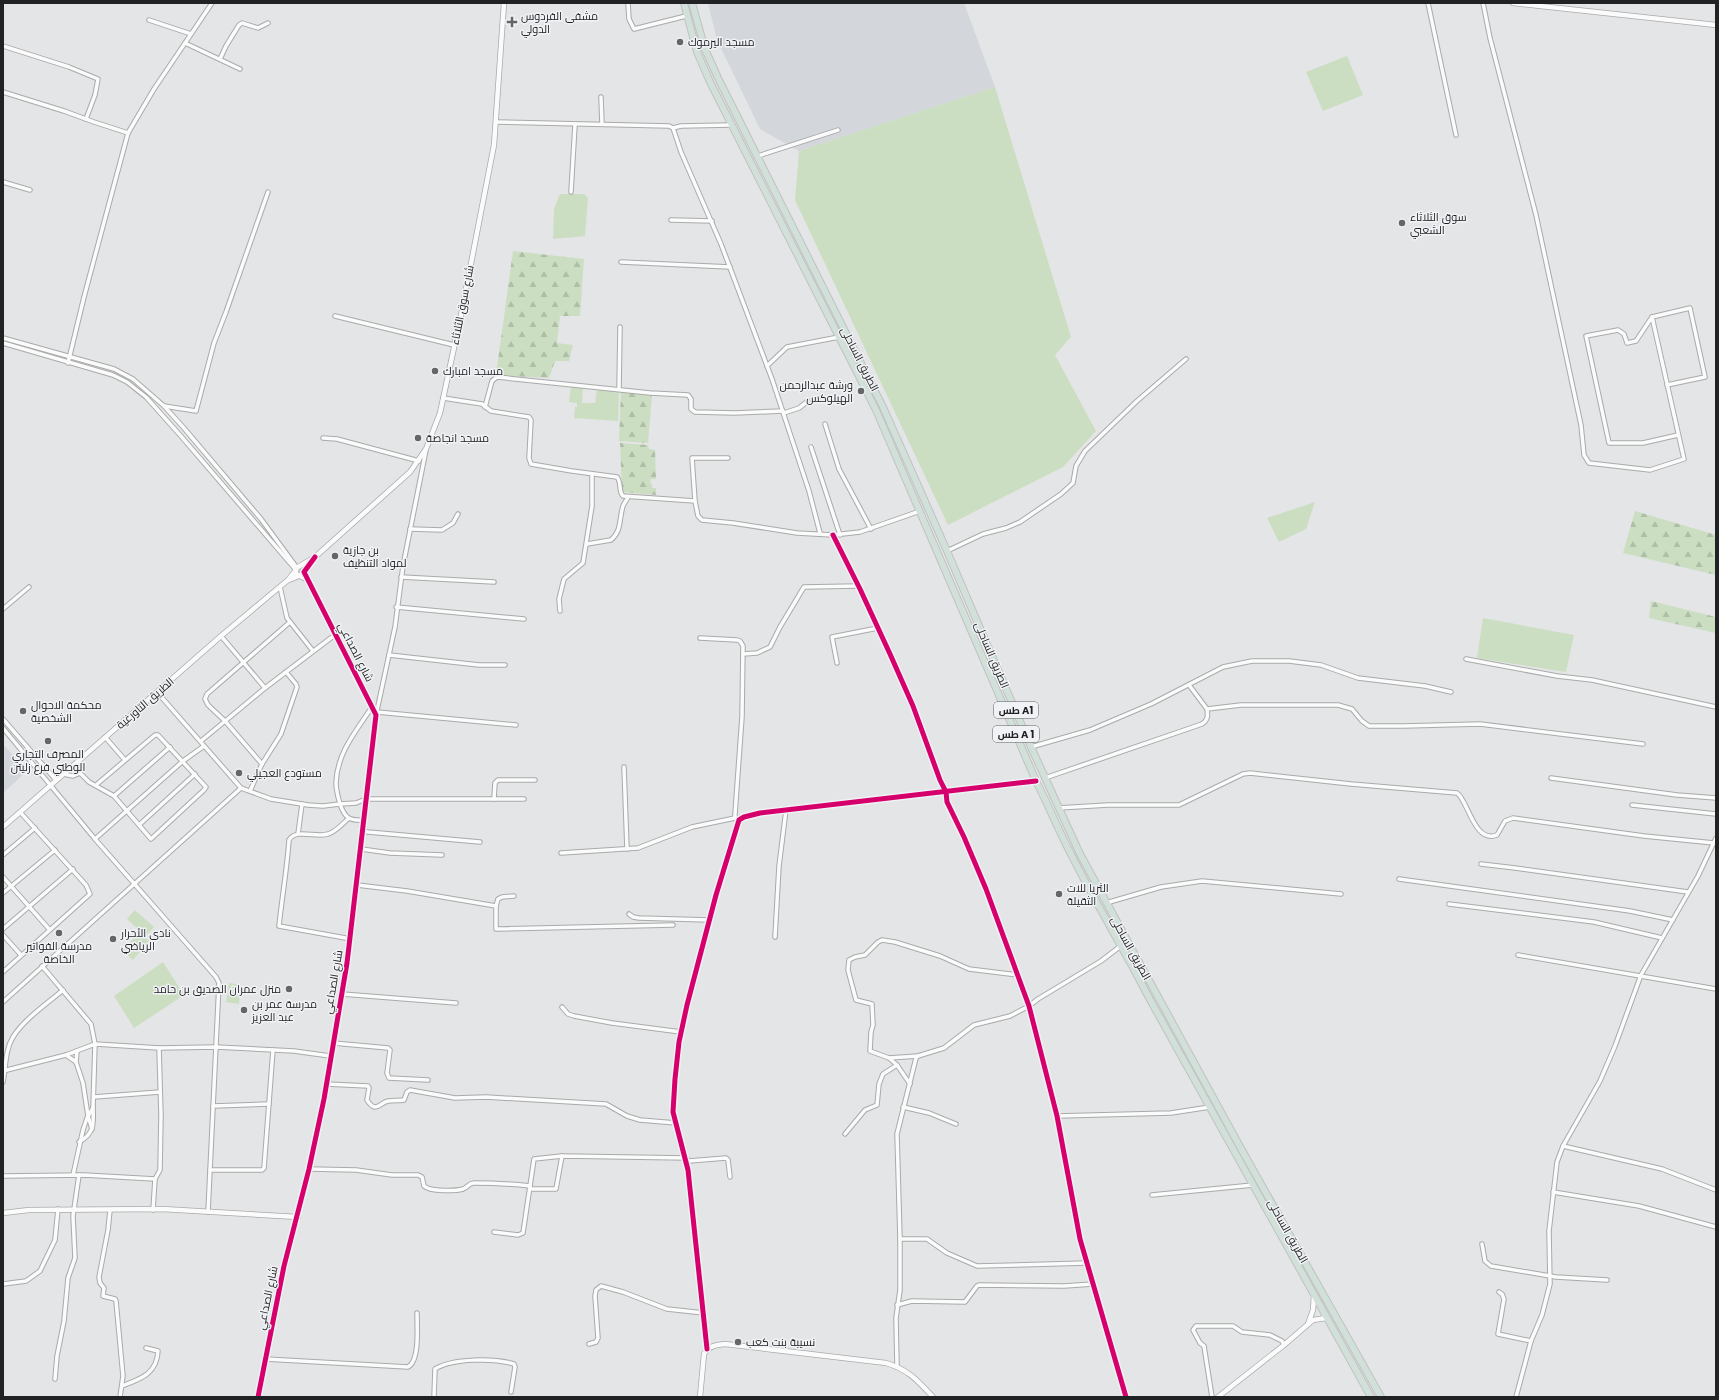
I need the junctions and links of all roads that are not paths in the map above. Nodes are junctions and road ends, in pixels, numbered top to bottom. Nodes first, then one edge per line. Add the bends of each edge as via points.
1 (212, 3) edge
2 (504, 3) edge
3 (628, 3) edge
4 (684, 3) edge
5 (692, 3) edge
6 (1428, 3) edge
7 (1483, 3) edge
8 (1513, 3) edge
9 (686, 16) junction
10 (149, 20) dead end
11 (268, 23) dead end
12 (1716, 25) edge
13 (191, 34) junction
14 (185, 43) junction
15 (3, 46) edge
16 (220, 60) junction
17 (240, 69) dead end
18 (3, 92) edge
19 (601, 97) dead end
20 (86, 119) junction
21 (496, 122) junction
22 (602, 124) junction
23 (575, 125) junction
24 (732, 125) junction
25 (673, 128) junction
26 (838, 130) dead end
27 (128, 133) junction
28 (1456, 135) dead end
29 (758, 156) junction
30 (3, 182) edge
31 (30, 190) dead end
32 (268, 192) dead end
33 (571, 192) dead end
34 (776, 194) junction
35 (768, 197) junction
36 (671, 220) dead end
37 (712, 220) junction
38 (621, 262) dead end
39 (730, 267) junction
40 (335, 316) dead end
41 (1652, 317) junction
42 (620, 327) dead end
43 (839, 336) junction
44 (3, 338) edge
45 (3, 343) edge
46 (454, 345) junction
47 (69, 357) junction
48 (1186, 360) dead end
49 (68, 363) junction
50 (767, 366) junction
51 (1667, 386) junction
52 (619, 389) junction
53 (443, 398) junction
54 (808, 401) dead end
55 (164, 406) junction
56 (485, 407) junction
57 (784, 412) junction
58 (825, 424) dead end
59 (1678, 435) junction
60 (323, 438) dead end
61 (811, 448) dead end
62 (426, 449) junction
63 (728, 458) dead end
64 (419, 460) junction
65 (218, 469) junction
66 (213, 474) junction
67 (592, 474) junction
68 (628, 497) junction
69 (695, 501) junction
70 (920, 511) junction
71 (458, 514) dead end
72 (410, 529) junction
73 (871, 529) junction
74 (820, 534) junction
75 (833, 535) junction
76 (840, 535) junction
77 (587, 544) junction
78 (947, 550) junction
79 (315, 557) junction
80 (297, 568) junction
81 (304, 572) junction
82 (298, 575) junction
83 (401, 577) junction
84 (288, 580) junction
85 (308, 580) junction
86 (494, 582) dead end
87 (858, 586) junction
88 (29, 587) dead end
89 (280, 587) junction
90 (396, 607) junction
91 (3, 609) edge
92 (560, 611) dead end
93 (524, 619) dead end
94 (290, 622) junction
95 (878, 628) junction
96 (336, 634) junction
97 (221, 636) junction
98 (700, 638) dead end
99 (313, 651) junction
100 (743, 654) junction
101 (389, 655) junction
102 (1466, 659) dead end
103 (244, 662) junction
104 (837, 663) dead end
105 (505, 665) dead end
106 (286, 672) junction
107 (1189, 685) junction
108 (1005, 686) junction
109 (265, 688) junction
110 (997, 690) junction
111 (157, 692) junction
112 (1451, 692) dead end
113 (372, 707) junction
114 (1716, 707) edge
115 (1207, 708) junction
116 (377, 714) junction
117 (3, 719) edge
118 (225, 721) junction
119 (516, 725) dead end
120 (3, 728) edge
121 (105, 737) junction
122 (201, 741) junction
123 (1643, 744) dead end
124 (170, 746) junction
125 (204, 746) junction
126 (1031, 747) junction
127 (125, 760) junction
128 (183, 761) junction
129 (262, 764) junction
130 (624, 767) dead end
131 (63, 774) junction
132 (195, 774) junction
133 (1045, 778) junction
134 (1551, 778) dead end
135 (56, 780) junction
136 (535, 780) dead end
137 (1036, 781) junction
138 (50, 785) junction
139 (96, 785) junction
140 (241, 788) junction
141 (250, 791) junction
142 (946, 792) junction
143 (114, 796) junction
144 (1716, 798) edge
145 (366, 799) junction
146 (494, 799) junction
147 (524, 799) dead end
148 (302, 804) junction
149 (340, 804) junction
150 (1632, 805) dead end
151 (1058, 808) junction
152 (128, 810) junction
153 (786, 810) junction
154 (20, 812) junction
155 (1716, 814) edge
156 (735, 818) junction
157 (348, 819) junction
158 (364, 820) junction
159 (739, 820) junction
160 (139, 824) junction
161 (3, 827) edge
162 (35, 828) junction
163 (362, 830) junction
164 (298, 834) junction
165 (1716, 838) edge
166 (95, 839) junction
167 (480, 842) dead end
168 (1714, 843) junction
169 (360, 849) junction
170 (627, 849) junction
171 (55, 850) junction
172 (561, 853) dead end
173 (3, 855) edge
174 (442, 855) dead end
175 (1481, 864) dead end
176 (73, 869) junction
177 (3, 877) edge
178 (1399, 879) dead end
179 (134, 884) junction
180 (357, 885) junction
181 (11, 886) junction
182 (1688, 892) junction
183 (3, 893) edge
184 (1341, 894) dead end
185 (514, 896) dead end
186 (1106, 903) junction
187 (1449, 904) dead end
188 (496, 906) junction
189 (29, 907) junction
190 (629, 914) dead end
191 (710, 920) junction
192 (1673, 920) junction
193 (673, 925) dead end
194 (3, 929) edge
195 (49, 929) junction
196 (3, 935) edge
197 (775, 937) dead end
198 (1662, 938) junction
199 (351, 939) junction
200 (1122, 946) junction
201 (21, 955) junction
202 (1518, 955) dead end
203 (42, 966) junction
204 (3, 972) edge
205 (1018, 975) junction
206 (1641, 975) junction
207 (1716, 989) edge
208 (63, 990) junction
209 (342, 994) junction
210 (3, 1002) edge
211 (456, 1003) dead end
212 (1029, 1006) junction
213 (562, 1007) dead end
214 (681, 1032) junction
215 (332, 1043) junction
216 (95, 1044) junction
217 (216, 1047) junction
218 (159, 1048) junction
219 (273, 1050) junction
220 (77, 1051) junction
221 (66, 1055) junction
222 (330, 1056) junction
223 (918, 1056) junction
224 (889, 1058) junction
225 (76, 1062) junction
226 (897, 1066) junction
227 (4, 1071) edge
228 (428, 1080) dead end
229 (3, 1082) edge
230 (326, 1084) junction
231 (910, 1084) junction
232 (160, 1092) junction
233 (94, 1097) junction
234 (269, 1104) junction
235 (213, 1106) junction
236 (903, 1107) junction
237 (1210, 1107) junction
238 (93, 1108) junction
239 (88, 1116) junction
240 (1057, 1116) junction
241 (676, 1123) junction
242 (956, 1124) dead end
243 (92, 1128) junction
244 (845, 1134) dead end
245 (79, 1142) junction
246 (1563, 1146) junction
247 (562, 1156) junction
248 (686, 1158) junction
249 (1251, 1164) junction
250 (1243, 1168) junction
251 (309, 1169) junction
252 (210, 1170) junction
253 (73, 1175) junction
254 (79, 1175) junction
255 (3, 1176) edge
256 (730, 1177) dead end
257 (155, 1179) junction
258 (1253, 1185) junction
259 (530, 1188) junction
260 (1716, 1190) edge
261 (1553, 1192) junction
262 (1152, 1195) dead end
263 (58, 1209) junction
264 (75, 1209) junction
265 (110, 1210) junction
266 (153, 1210) junction
267 (208, 1212) junction
268 (3, 1213) edge
269 (298, 1217) junction
270 (1716, 1227) edge
271 (494, 1232) dead end
272 (900, 1240) junction
273 (1482, 1244) dead end
274 (1087, 1263) junction
275 (1550, 1276) junction
276 (1607, 1280) dead end
277 (3, 1284) edge
278 (1093, 1284) junction
279 (1499, 1292) dead end
280 (1314, 1295) junction
281 (897, 1305) junction
282 (417, 1313) dead end
283 (704, 1313) junction
284 (1326, 1318) junction
285 (1307, 1326) junction
286 (1531, 1341) junction
287 (589, 1344) dead end
288 (1284, 1345) junction
289 (146, 1348) dead end
290 (707, 1349) junction
291 (265, 1359) junction
292 (897, 1366) junction
293 (55, 1379) dead end
294 (122, 1386) junction
295 (511, 1392) dead end
296 (120, 1397) edge
297 (258, 1397) edge
298 (434, 1397) edge
299 (700, 1397) edge
300 (933, 1397) edge
301 (1126, 1397) edge
302 (1212, 1397) edge
303 (1218, 1397) edge
304 (1371, 1397) edge
305 (1381, 1397) edge
306 (1516, 1397) edge

1 - 13 street
2 - 21 street, شارع سوق الثلاثاء
3 - 9 street via 629,19 634,29
4 - 9 highway, طس A 1
5 - 29 highway, الطريق الساحلى / طس A1 via 705,49
6 - 28 street
7 - 59 street via 1536,214 1581,425 1584,455 1589,463 1650,470 1684,459
8 - 12 street
9 - 24 highway, الطريق الساحلى / طس A 1 via 697,52
10 - 13 street
11 - 16 street via 258,28 242,23 239,25
13 - 14 street
14 - 16 street
14 - 27 street
15 - 20 street via 98,79
16 - 17 street
18 - 20 street
19 - 22 street
20 - 27 street
21 - 23 street
21 - 46 street, شارع سوق الثلاثاء via 489,172
22 - 23 street
22 - 25 street
23 - 33 street
24 - 25 street
24 - 35 highway, الطريق الساحلى / طس A 1
25 - 37 street
26 - 29 street
27 - 47 street
29 - 34 highway, الطريق الساحلى / طس A1
30 - 31 street
32 - 55 street via 214,343 196,411
34 - 35 highway
34 - 78 highway, الطريق الساحلى / طس A1 via 883,407
35 - 43 highway, الطريق الساحلى / طس A 1
36 - 37 street
37 - 39 street
38 - 39 street
39 - 50 street
40 - 46 street
41 - 51 street
41 - 51 street via 1690,308 1706,376
41 - 59 street via 1636,341 1627,342 1624,334 1618,330 1586,336 1609,443 1643,443
42 - 52 street
43 - 50 street via 787,347
43 - 70 highway, الطريق الساحلى / طس A 1 via 876,410
44 - 47 street
45 - 49 street
46 - 53 street, شارع سوق الثلاثاء
47 - 49 street
47 - 55 street via 125,374
48 - 78 street via 1128,409 1085,451 1076,466 1073,483 1061,494 1020,522 983,534
49 - 66 street via 113,375 146,396
50 - 57 street
51 - 59 street
52 - 56 street via 497,377 492,381
52 - 57 street via 688,395 691,409 695,412
53 - 56 street via 482,404
53 - 62 street, شارع سوق الثلاثاء
54 - 57 street via 799,408
55 - 65 street
56 - 67 street via 491,411 529,417 531,464
57 - 74 street
58 - 73 street via 842,475
60 - 64 street
61 - 76 street
62 - 64 street, شارع سوق الثلاثاء
62 - 72 street
63 - 69 street via 692,458
64 - 79 street, شارع سوق الثلاثاء via 400,483
65 - 66 street
65 - 80 street
66 - 80 street
67 - 68 street via 617,477 622,495
67 - 77 street via 593,497
68 - 69 street
68 - 77 street via 614,537 611,540
69 - 74 street via 698,516 702,520
70 - 73 street
70 - 110 highway, الطريق الساحلى / طس A 1
71 - 72 street via 453,523 442,530
72 - 83 street
73 - 76 street
74 - 75 street
75 - 76 street
75 - 87 street
77 - 92 street via 582,565 564,579
78 - 108 highway, الطريق الساحلى / طس A1
79 - 80 street
79 - 81 street
80 - 81 street via 302,568
80 - 82 street
80 - 84 street
81 - 82 street
81 - 85 street, شارع الصداعي
82 - 84 street
82 - 85 street
83 - 86 street
83 - 90 street
84 - 89 street, الطريق التاورغية
85 - 96 street, شارع الصداعي
87 - 95 street
87 - 100 street via 804,587 770,647 757,653
88 - 91 street
89 - 94 street
89 - 97 street, الطريق التاورغية
90 - 93 street
90 - 101 street
94 - 99 street
94 - 103 street
95 - 104 street via 832,637
95 - 142 street via 913,706
96 - 99 street
96 - 113 street, شارع الصداعي
97 - 103 street
97 - 111 street, الطريق التاورغية
98 - 100 street via 740,641
99 - 106 street
100 - 156 street via 742,717
101 - 105 street via 479,665
101 - 116 street
102 - 114 street via 1592,680
103 - 109 street
103 - 118 street via 207,694 205,699 208,706
106 - 109 street
106 - 129 street via 296,687 281,734
107 - 112 street via 1230,664 1274,660 1321,665 1358,678 1425,686
107 - 115 street
107 - 126 street via 1090,730
108 - 110 highway
108 - 126 highway, الطريق الساحلى / طس A1
109 - 118 street
110 - 137 highway, الطريق الساحلى / طس A 1
111 - 121 street, الطريق التاورغية
111 - 122 street
113 - 116 street, شارع الصداعي
113 - 149 street via 340,758 336,784
115 - 123 street via 1241,705 1338,705 1352,709 1370,726 1480,724
115 - 133 street via 1208,717 1202,724
116 - 119 street
116 - 145 street, شارع الصداعي
117 - 135 street
118 - 122 street
118 - 129 street
120 - 138 street
121 - 127 street
121 - 131 street, الطريق التاورغية
122 - 125 street
124 - 127 street via 158,735 154,735
124 - 128 street
124 - 143 street
125 - 128 street
125 - 140 street
126 - 133 highway, الطريق الساحلى / طس A1
127 - 139 street
128 - 132 street
128 - 152 street
129 - 141 street
130 - 170 street
131 - 135 street, الطريق التاورغية
131 - 139 street via 73,776 80,772 89,782
132 - 160 street
132 - 160 street via 206,786 204,790 151,839
133 - 151 highway, الطريق الساحلى / طس A1
134 - 144 street
135 - 138 street, الطريق التاورغية
136 - 146 street via 496,781
137 - 142 street
137 - 200 highway, الطريق الساحلى / طس A 1 via 1072,857
138 - 154 street, الطريق التاورغية
138 - 166 street
139 - 143 street
140 - 141 street
140 - 179 street
141 - 148 street via 271,799
142 - 153 street
142 - 205 street via 947,802 986,889
143 - 152 street
145 - 146 street
145 - 149 street via 356,803
145 - 158 street, شارع الصداعي
146 - 147 street
148 - 149 street
148 - 164 street
149 - 157 street
150 - 155 street
151 - 168 street via 1179,804 1243,774 1261,773 1457,793 1461,795 1468,813 1481,831 1494,837 1505,821 1513,818
151 - 186 highway, الطريق الساحلى / طس A1
152 - 160 street
152 - 166 street
153 - 159 street via 750,815
153 - 197 street via 779,866
154 - 161 street, الطريق التاورغية
154 - 162 street
156 - 159 street
156 - 170 street via 692,827 644,846
157 - 158 street
157 - 164 street via 327,835
158 - 163 street, شارع الصداعي
159 - 191 street
162 - 171 street
162 - 173 street
163 - 167 street
163 - 169 street, شارع الصداعي
164 - 199 street via 291,836 289,840 279,926
165 - 168 street
166 - 179 street
168 - 182 street
169 - 174 street
169 - 180 street, شارع الصداعي
170 - 172 street
171 - 176 street
171 - 181 street
175 - 182 street
176 - 189 street
176 - 195 street via 90,894
177 - 181 street
178 - 192 street via 1630,911
179 - 203 street
179 - 217 street via 216,976 219,983
180 - 188 street
180 - 199 street, شارع الصداعي
181 - 183 street
181 - 189 street
182 - 192 street
184 - 186 street via 1202,881 1161,887
185 - 188 street via 500,898
186 - 249 highway, الطريق الساحلى / طس A1
187 - 198 street via 1594,922
188 - 193 street via 496,929
189 - 194 street
189 - 195 street
190 - 191 street via 639,918
191 - 214 street
192 - 198 street
195 - 201 street
196 - 201 street
198 - 206 street
199 - 209 street, شارع الصداعي
200 - 212 street
200 - 237 highway, الطريق الساحلى / طس A 1
201 - 204 street
202 - 206 street
203 - 208 street
203 - 210 street
205 - 212 street
205 - 224 street via 969,969 940,956 887,941 878,942 865,955 852,958 849,960 848,968 855,998 858,1002 872,1004 873,1025 869,1049 872,1053
206 - 207 street
206 - 246 street via 1600,1081
208 - 216 street via 91,1024
208 - 227 street via 22,1025 13,1037
209 - 211 street
209 - 215 street, شارع الصداعي
212 - 223 street via 1010,1016 974,1024 944,1048
212 - 240 street
213 - 214 street via 574,1016
214 - 241 street via 673,1112
215 - 222 street, شارع الصداعي
215 - 228 street via 388,1048 388,1078
216 - 218 street
216 - 220 street
216 - 233 street
217 - 218 street
217 - 219 street
217 - 235 street
218 - 232 street
219 - 222 street
219 - 234 street
220 - 221 street
220 - 225 street
221 - 225 street
221 - 227 street
222 - 230 street, شارع الصداعي
223 - 224 street
223 - 231 street
224 - 226 street
225 - 239 street via 86,1092
226 - 231 street
226 - 244 street via 881,1078 877,1106 865,1110
227 - 229 street
230 - 241 street via 369,1087 367,1100 375,1107 387,1101 404,1100 410,1090 455,1098 486,1097 606,1104 640,1120
230 - 251 street, شارع الصداعي
231 - 236 street
232 - 233 street
232 - 257 street via 160,1170
233 - 238 street
234 - 235 street
234 - 252 street via 264,1169
235 - 252 street
236 - 242 street
236 - 272 street via 897,1134
237 - 240 street via 1171,1113
237 - 250 highway, الطريق الساحلى / طس A 1
238 - 239 street
238 - 243 street
239 - 243 street
239 - 245 street
240 - 274 street
241 - 248 street
243 - 245 street via 85,1139
245 - 253 street
246 - 260 street via 1662,1169
246 - 261 street via 1557,1162
247 - 248 street
247 - 259 street via 534,1160
247 - 259 street via 556,1189
248 - 256 street via 689,1161 726,1158
248 - 283 street
249 - 250 highway
249 - 305 highway, الطريق الساحلى / طس A1
250 - 258 highway, الطريق الساحلى / طس A 1
251 - 259 street via 418,1175 422,1177 424,1186 429,1190 462,1189 471,1183 495,1183
251 - 269 street, شارع الصداعي
252 - 267 street
253 - 254 street
253 - 255 street
254 - 257 street
254 - 264 street
257 - 266 street
258 - 262 street
258 - 280 highway, الطريق الساحلى / طس A 1
259 - 271 street via 523,1233 518,1235
261 - 270 street via 1640,1206
261 - 275 street via 1549,1231
263 - 264 street
263 - 268 street
263 - 277 street via 55,1240 40,1271 26,1281
264 - 265 street
264 - 293 street via 75,1258 68,1278
265 - 266 street
265 - 294 street via 99,1277 104,1288 104,1296 116,1301
266 - 267 street
267 - 269 street
269 - 291 street, شارع الصداعي via 284,1266
272 - 274 street via 927,1239 947,1253 977,1266
272 - 281 street via 900,1290
273 - 275 street via 1485,1261 1491,1266
274 - 278 street
275 - 276 street
275 - 286 street via 1550,1288
278 - 281 street via 979,1285 965,1302 912,1301
278 - 301 street
279 - 286 street via 1504,1299 1497,1333
280 - 284 highway, الطريق الساحلى / طس A 1
280 - 285 street via 1313,1310
281 - 292 street
282 - 291 street via 417,1344 412,1363 408,1367
283 - 287 street via 667,1309 601,1286 596,1290 595,1296 598,1338 596,1342
283 - 290 street
284 - 285 street via 1313,1320
284 - 304 highway, الطريق الساحلى / طس A 1
285 - 288 street
286 - 306 street
288 - 302 street via 1282,1341 1270,1335 1242,1332 1234,1326 1196,1326 1193,1330 1204,1346
288 - 303 street
289 - 294 street via 158,1352 153,1369 138,1381
290 - 292 street via 718,1344 873,1361
290 - 299 street via 702,1360
291 - 297 street, شارع الصداعي
292 - 300 street via 918,1380
294 - 296 street
295 - 298 street via 514,1364 472,1360 457,1361 435,1369

